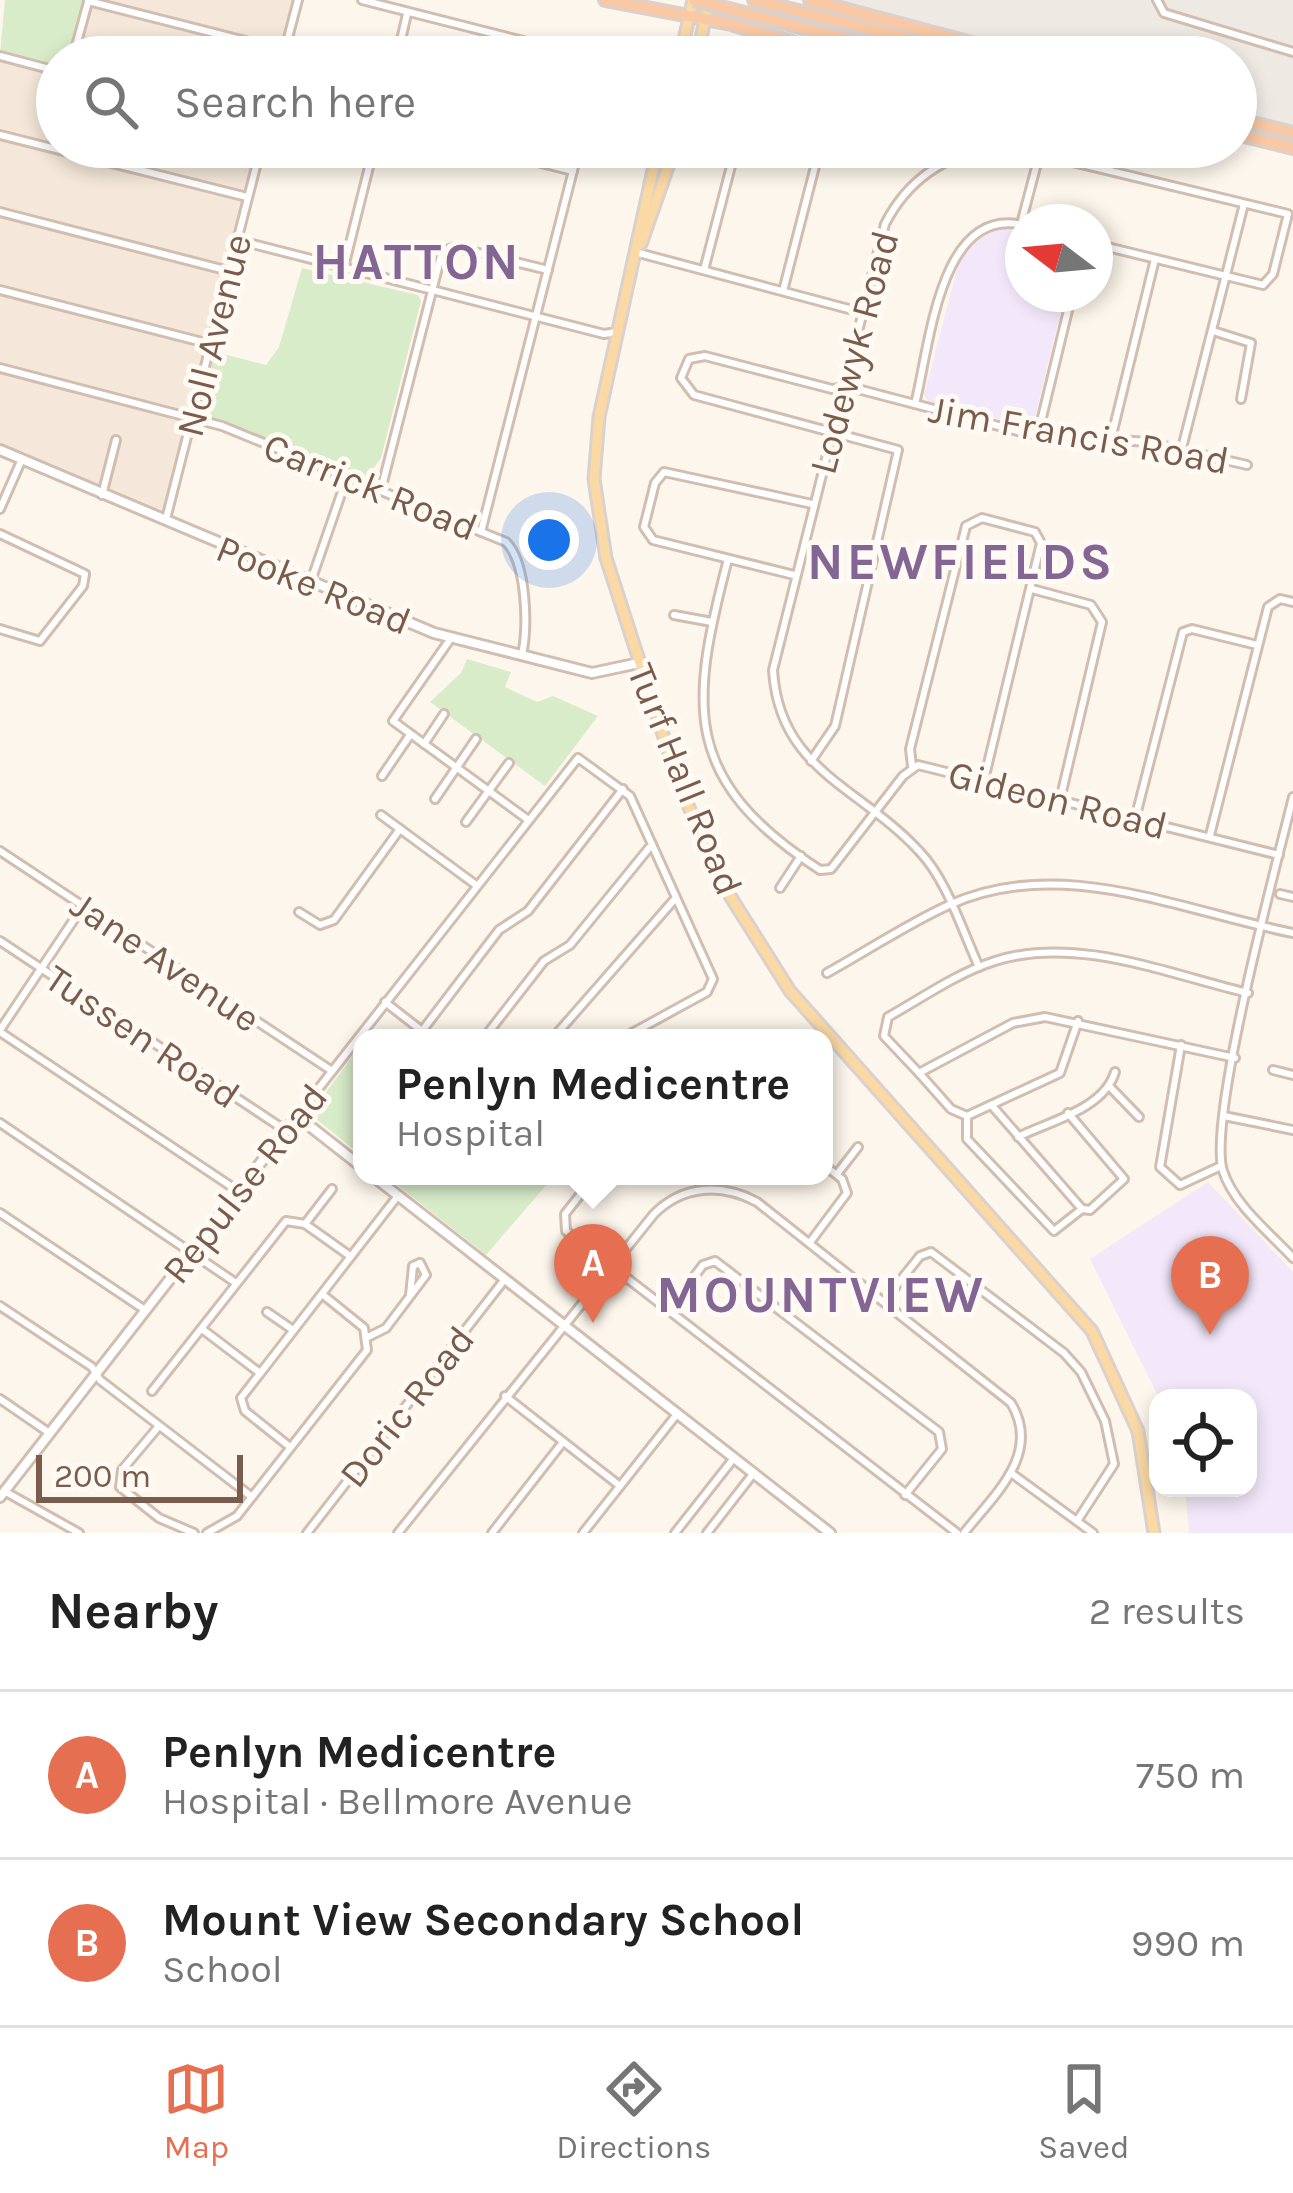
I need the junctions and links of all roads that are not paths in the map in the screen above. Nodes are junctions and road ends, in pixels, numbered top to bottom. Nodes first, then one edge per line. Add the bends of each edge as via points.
1 (298, 0) edge
2 (362, 0) edge
3 (605, 0) edge
4 (693, 0) edge
5 (709, 0) edge
6 (754, 0) edge
7 (810, 0) edge
8 (1157, 0) edge
9 (88, 1) edge
10 (408, 12) junction
11 (689, 19) junction
12 (704, 21) junction
13 (79, 36) edge
14 (217, 36) edge
15 (289, 36) edge
16 (402, 36) edge
17 (503, 36) edge
18 (685, 36) edge
19 (701, 36) edge
20 (762, 36) edge
21 (834, 36) edge
22 (896, 36) edge
23 (945, 36) edge
24 (1240, 36) edge
25 (1257, 41) edge
26 (1293, 52) edge
27 (0, 56) edge
28 (36, 65) edge
29 (1257, 124) edge
30 (1293, 133) edge
31 (0, 135) edge
32 (1257, 139) edge
33 (36, 144) edge
34 (1293, 148) edge
35 (130, 168) edge
36 (256, 168) edge
37 (369, 168) edge
38 (561, 168) edge
39 (574, 168) edge
40 (653, 168) edge
41 (667, 168) edge
42 (731, 168) edge
43 (815, 168) edge
44 (936, 168) edge
45 (1036, 168) edge
46 (1104, 168) edge
47 (573, 171) junction
48 (248, 198) junction
49 (1244, 203) junction
50 (1027, 204) edge
51 (0, 212) edge
52 (1005, 225) edge
53 (237, 240) junction
54 (1113, 248) edge
55 (635, 252) junction
56 (1155, 259) junction
57 (344, 267) junction
58 (548, 270) junction
59 (704, 270) junction
60 (229, 271) junction
61 (1226, 276) junction
62 (0, 290) edge
63 (431, 290) junction
64 (784, 291) junction
65 (860, 312) junction
66 (1068, 312) edge
67 (536, 316) junction
68 (1213, 331) junction
69 (616, 332) junction
70 (211, 344) junction
71 (0, 368) edge
72 (841, 388) junction
73 (1241, 399) dead end
74 (915, 404) junction
75 (192, 417) junction
76 (830, 429) junction
77 (1037, 434) junction
78 (1111, 439) junction
79 (116, 440) dead end
80 (1182, 448) junction
81 (0, 450) edge
82 (22, 459) junction
83 (1247, 465) dead end
84 (347, 477) junction
85 (381, 490) junction
86 (102, 495) junction
87 (812, 504) junction
88 (0, 509) edge
89 (165, 523) junction
90 (481, 532) junction
91 (0, 534) edge
92 (728, 559) junction
93 (794, 575) junction
94 (310, 581) junction
95 (1032, 590) junction
96 (1293, 602) edge
97 (674, 615) dead end
98 (712, 622) junction
99 (0, 629) edge
100 (451, 638) junction
101 (1257, 646) junction
102 (521, 655) junction
103 (638, 662) junction
104 (444, 714) dead end
105 (410, 735) junction
106 (476, 739) dead end
107 (424, 745) junction
108 (811, 761) junction
109 (509, 763) dead end
110 (912, 766) junction
111 (455, 768) junction
112 (382, 776) dead end
113 (983, 781) junction
114 (623, 789) junction
115 (488, 791) junction
116 (1293, 797) edge
117 (435, 799) dead end
118 (1060, 800) junction
119 (877, 813) junction
120 (381, 815) dead end
121 (526, 819) junction
122 (1135, 819) junction
123 (466, 822) dead end
124 (1290, 823) edge
125 (400, 830) junction
126 (1210, 836) junction
127 (650, 848) junction
128 (0, 850) edge
129 (1279, 855) junction
130 (801, 856) junction
131 (476, 885) junction
132 (780, 888) dead end
133 (1280, 894) dead end
134 (1293, 897) edge
135 (674, 900) junction
136 (951, 904) junction
137 (83, 906) junction
138 (299, 912) dead end
139 (1261, 927) junction
140 (1293, 933) edge
141 (0, 941) edge
142 (979, 967) junction
143 (42, 969) junction
144 (827, 973) dead end
145 (1248, 993) junction
146 (385, 1002) junction
147 (1078, 1020) junction
148 (364, 1029) edge
149 (419, 1029) edge
150 (424, 1029) edge
151 (491, 1029) edge
152 (560, 1029) edge
153 (637, 1029) edge
154 (821, 1029) edge
155 (0, 1031) edge
156 (833, 1042) edge
157 (353, 1044) edge
158 (1181, 1046) junction
159 (1235, 1058) junction
160 (1273, 1070) dead end
161 (332, 1071) junction
162 (1114, 1072) dead end
163 (919, 1073) junction
164 (1293, 1075) edge
165 (1110, 1087) junction
166 (993, 1107) junction
167 (1068, 1113) junction
168 (297, 1116) junction
169 (967, 1116) junction
170 (1224, 1116) junction
171 (1139, 1117) dead end
172 (0, 1123) edge
173 (285, 1130) junction
174 (1293, 1130) edge
175 (1018, 1137) junction
176 (858, 1147) dead end
177 (353, 1160) edge
178 (1221, 1166) junction
179 (833, 1171) edge
180 (837, 1174) junction
181 (385, 1185) edge
182 (589, 1185) edge
183 (332, 1189) dead end
184 (238, 1191) junction
185 (398, 1196) junction
186 (1082, 1209) junction
187 (0, 1213) edge
188 (304, 1224) junction
189 (810, 1242) junction
190 (192, 1250) junction
191 (350, 1256) junction
192 (1293, 1258) edge
193 (611, 1267) junction
194 (505, 1279) junction
195 (236, 1283) junction
196 (322, 1294) junction
197 (410, 1297) junction
198 (884, 1301) junction
199 (0, 1306) edge
200 (145, 1310) junction
201 (668, 1311) junction
202 (268, 1312) dead end
203 (562, 1324) junction
204 (202, 1329) junction
205 (292, 1330) junction
206 (368, 1337) junction
207 (96, 1373) junction
208 (260, 1373) junction
209 (152, 1391) dead end
210 (506, 1396) junction
211 (0, 1399) edge
212 (677, 1414) junction
213 (159, 1426) junction
214 (49, 1432) junction
215 (563, 1442) junction
216 (290, 1447) junction
217 (734, 1458) junction
218 (1011, 1473) junction
219 (754, 1474) junction
220 (620, 1486) junction
221 (1, 1492) edge
222 (905, 1495) junction
223 (252, 1497) junction
224 (1077, 1521) junction
225 (80, 1533) edge
226 (194, 1533) edge
227 (207, 1533) edge
228 (307, 1533) edge
229 (398, 1533) edge
230 (492, 1533) edge
231 (584, 1533) edge
232 (675, 1533) edge
233 (708, 1533) edge
234 (829, 1533) edge
235 (960, 1533) edge
236 (1093, 1533) edge
237 (1154, 1533) edge

1 - 15 street
2 - 10 street
3 - 11 highway
4 - 11 main road
4 - 21 highway, bridge
5 - 12 main road
6 - 22 highway
7 - 23 highway
8 - 24 street via 1164,13
9 - 13 street
9 - 14 street
10 - 16 street
10 - 17 street
11 - 12 highway
11 - 18 main road
12 - 19 main road
12 - 20 highway
25 - 26 street
27 - 28 street
29 - 30 highway
31 - 33 street
32 - 34 highway
35 - 48 street
36 - 48 street, Noll Avenue
37 - 57 street
38 - 47 street
39 - 47 street
40 - 55 main road, Turf Hall Road
41 - 55 main road, Turf Hall Road
42 - 59 street
43 - 64 street
44 - 65 street, Lodewyk Road via 905,193 880,237
45 - 50 street
46 - 49 street
47 - 58 street
48 - 53 street, Noll Avenue
49 - 61 street
49 - 61 street via 1288,214 1271,280
51 - 60 street
52 - 74 street via 986,225 958,247
53 - 57 street
53 - 60 street, Noll Avenue
54 - 56 street
55 - 59 street
55 - 69 main road, Turf Hall Road
56 - 61 street
56 - 78 street
57 - 63 street
58 - 63 street via 451,248 440,255
58 - 67 street
59 - 64 street
60 - 70 street, Noll Avenue
61 - 68 street
62 - 70 street
63 - 67 street
63 - 85 street
64 - 65 street
65 - 72 street, Lodewyk Road
66 - 77 street
67 - 69 street
67 - 90 street
68 - 73 street via 1251,343
68 - 80 street
69 - 103 main road, Turf Hall Road via 594,479 601,539
70 - 75 street, Noll Avenue
71 - 75 street, Carrick Road
72 - 74 street, Jim Francis Road
72 - 76 street, Lodewyk Road
72 - 76 street, Jim Francis Road via 700,356 681,370 694,395
74 - 77 street, Jim Francis Road
75 - 84 street, Carrick Road
75 - 89 street, Noll Avenue
76 - 87 street, Lodewyk Road
76 - 108 street via 890,445 900,458 835,726
77 - 78 street, Jim Francis Road
78 - 80 street, Jim Francis Road
79 - 86 street
80 - 83 street, Jim Francis Road
81 - 82 street, Pooke Road
82 - 86 street, Pooke Road
82 - 88 street
84 - 85 street, Carrick Road
84 - 94 street
85 - 90 street, Carrick Road
86 - 89 street, Pooke Road
87 - 92 street via 664,472 646,537
87 - 93 street, Lodewyk Road
89 - 94 street, Pooke Road
90 - 102 street, Carrick Road via 514,553 526,629
91 - 99 street via 85,574 40,641
92 - 93 street
92 - 98 street
93 - 108 street, Lodewyk Road via 773,670 775,703
94 - 100 street, Pooke Road
95 - 110 street via 1040,537 972,520
95 - 113 street
95 - 118 street via 1091,605 1102,622
96 - 101 street via 1269,604
97 - 98 street
98 - 130 street via 700,682 711,754 743,806
100 - 102 street, Pooke Road
100 - 105 street via 392,716
101 - 122 street via 1183,632
101 - 126 street
102 - 103 street, Pooke Road via 600,674
103 - 154 main road, Turf Hall Road via 710,858 773,967
104 - 107 street
105 - 107 street
105 - 112 street
106 - 111 street
107 - 111 street
108 - 119 street, Lodewyk Road
109 - 115 street
110 - 113 street, Gideon Road
110 - 119 street, Gideon Road
111 - 115 street
111 - 117 street
113 - 118 street, Gideon Road
114 - 121 street, Repulse Road via 578,758
114 - 127 street
114 - 150 street
115 - 121 street
115 - 123 street
116 - 124 street
118 - 122 street, Gideon Road
119 - 130 street, Gideon Road via 832,868 820,870
119 - 136 street, Lodewyk Road via 923,854
120 - 125 street
121 - 131 street, Repulse Road
122 - 126 street, Gideon Road
124 - 129 street
125 - 131 street
125 - 138 street via 334,920 320,925
126 - 129 street, Gideon Road
127 - 135 street
127 - 151 street
128 - 137 street, Jane Avenue
129 - 139 street
130 - 132 street
131 - 146 street, Repulse Road
133 - 134 street
135 - 152 street
135 - 153 street via 712,984
136 - 139 street via 1009,886 1075,884
136 - 142 street, Lodewyk Road
136 - 144 street
137 - 143 street
137 - 161 street, Jane Avenue
139 - 140 street
139 - 145 street
141 - 143 street, Tussen Road
142 - 145 street via 1059,951
142 - 163 street via 888,1016 884,1036
143 - 155 street
143 - 173 street, Tussen Road
145 - 159 street
146 - 148 street, Repulse Road
146 - 149 street
147 - 158 street
147 - 163 street via 1013,1023
147 - 166 street via 1060,1073
155 - 184 street
156 - 237 main road, Turf Hall Road via 1099,1342 1138,1431
157 - 161 street, Repulse Road
158 - 159 street
158 - 178 street via 1160,1167 1180,1185
159 - 170 street
160 - 164 street
161 - 168 street, Repulse Road
162 - 165 street
163 - 169 street
165 - 167 street
165 - 171 street
166 - 169 street
166 - 175 street
167 - 175 street
167 - 186 street via 1124,1179
168 - 173 street, Repulse Road
168 - 177 street
169 - 186 street via 968,1139 1045,1225 1060,1228
170 - 174 street
170 - 178 street
172 - 190 street
173 - 184 street, Repulse Road
175 - 186 street
176 - 180 street
178 - 192 street via 1235,1194
179 - 180 street
180 - 189 street via 847,1193
181 - 185 street
182 - 193 street via 562,1224
183 - 188 street
184 - 190 street, Repulse Road
185 - 191 street
185 - 194 street
187 - 200 street
188 - 191 street
188 - 195 street via 286,1221
189 - 193 street via 748,1197 701,1189 661,1207
189 - 198 street
190 - 195 street
190 - 200 street, Repulse Road
191 - 196 street
193 - 201 street
193 - 203 street
194 - 203 street
194 - 228 street, Doric Road
195 - 204 street
196 - 205 street
196 - 206 street
197 - 197 street via 427,1274 418,1262 412,1270
197 - 206 street
198 - 218 street via 1011,1402 1023,1434
198 - 224 street via 932,1252 1074,1361 1114,1458
199 - 207 street
200 - 207 street, Repulse Road
201 - 222 street
201 - 222 street via 703,1265 715,1261 939,1432 939,1453
202 - 205 street
203 - 210 street
203 - 212 street
204 - 208 street
204 - 209 street
205 - 208 street
206 - 216 street via 365,1352
207 - 213 street
207 - 214 street, Repulse Road
208 - 216 street via 242,1406
210 - 215 street
210 - 229 street
211 - 214 street
212 - 217 street
212 - 220 street
213 - 223 street
213 - 226 street via 122,1471 120,1487
214 - 221 street, Repulse Road
215 - 220 street
215 - 230 street
216 - 223 street
217 - 219 street
217 - 232 street
218 - 224 street
218 - 235 street
219 - 233 street
219 - 234 street
220 - 231 street
221 - 225 street
222 - 235 street
223 - 227 street via 233,1521
224 - 236 street

